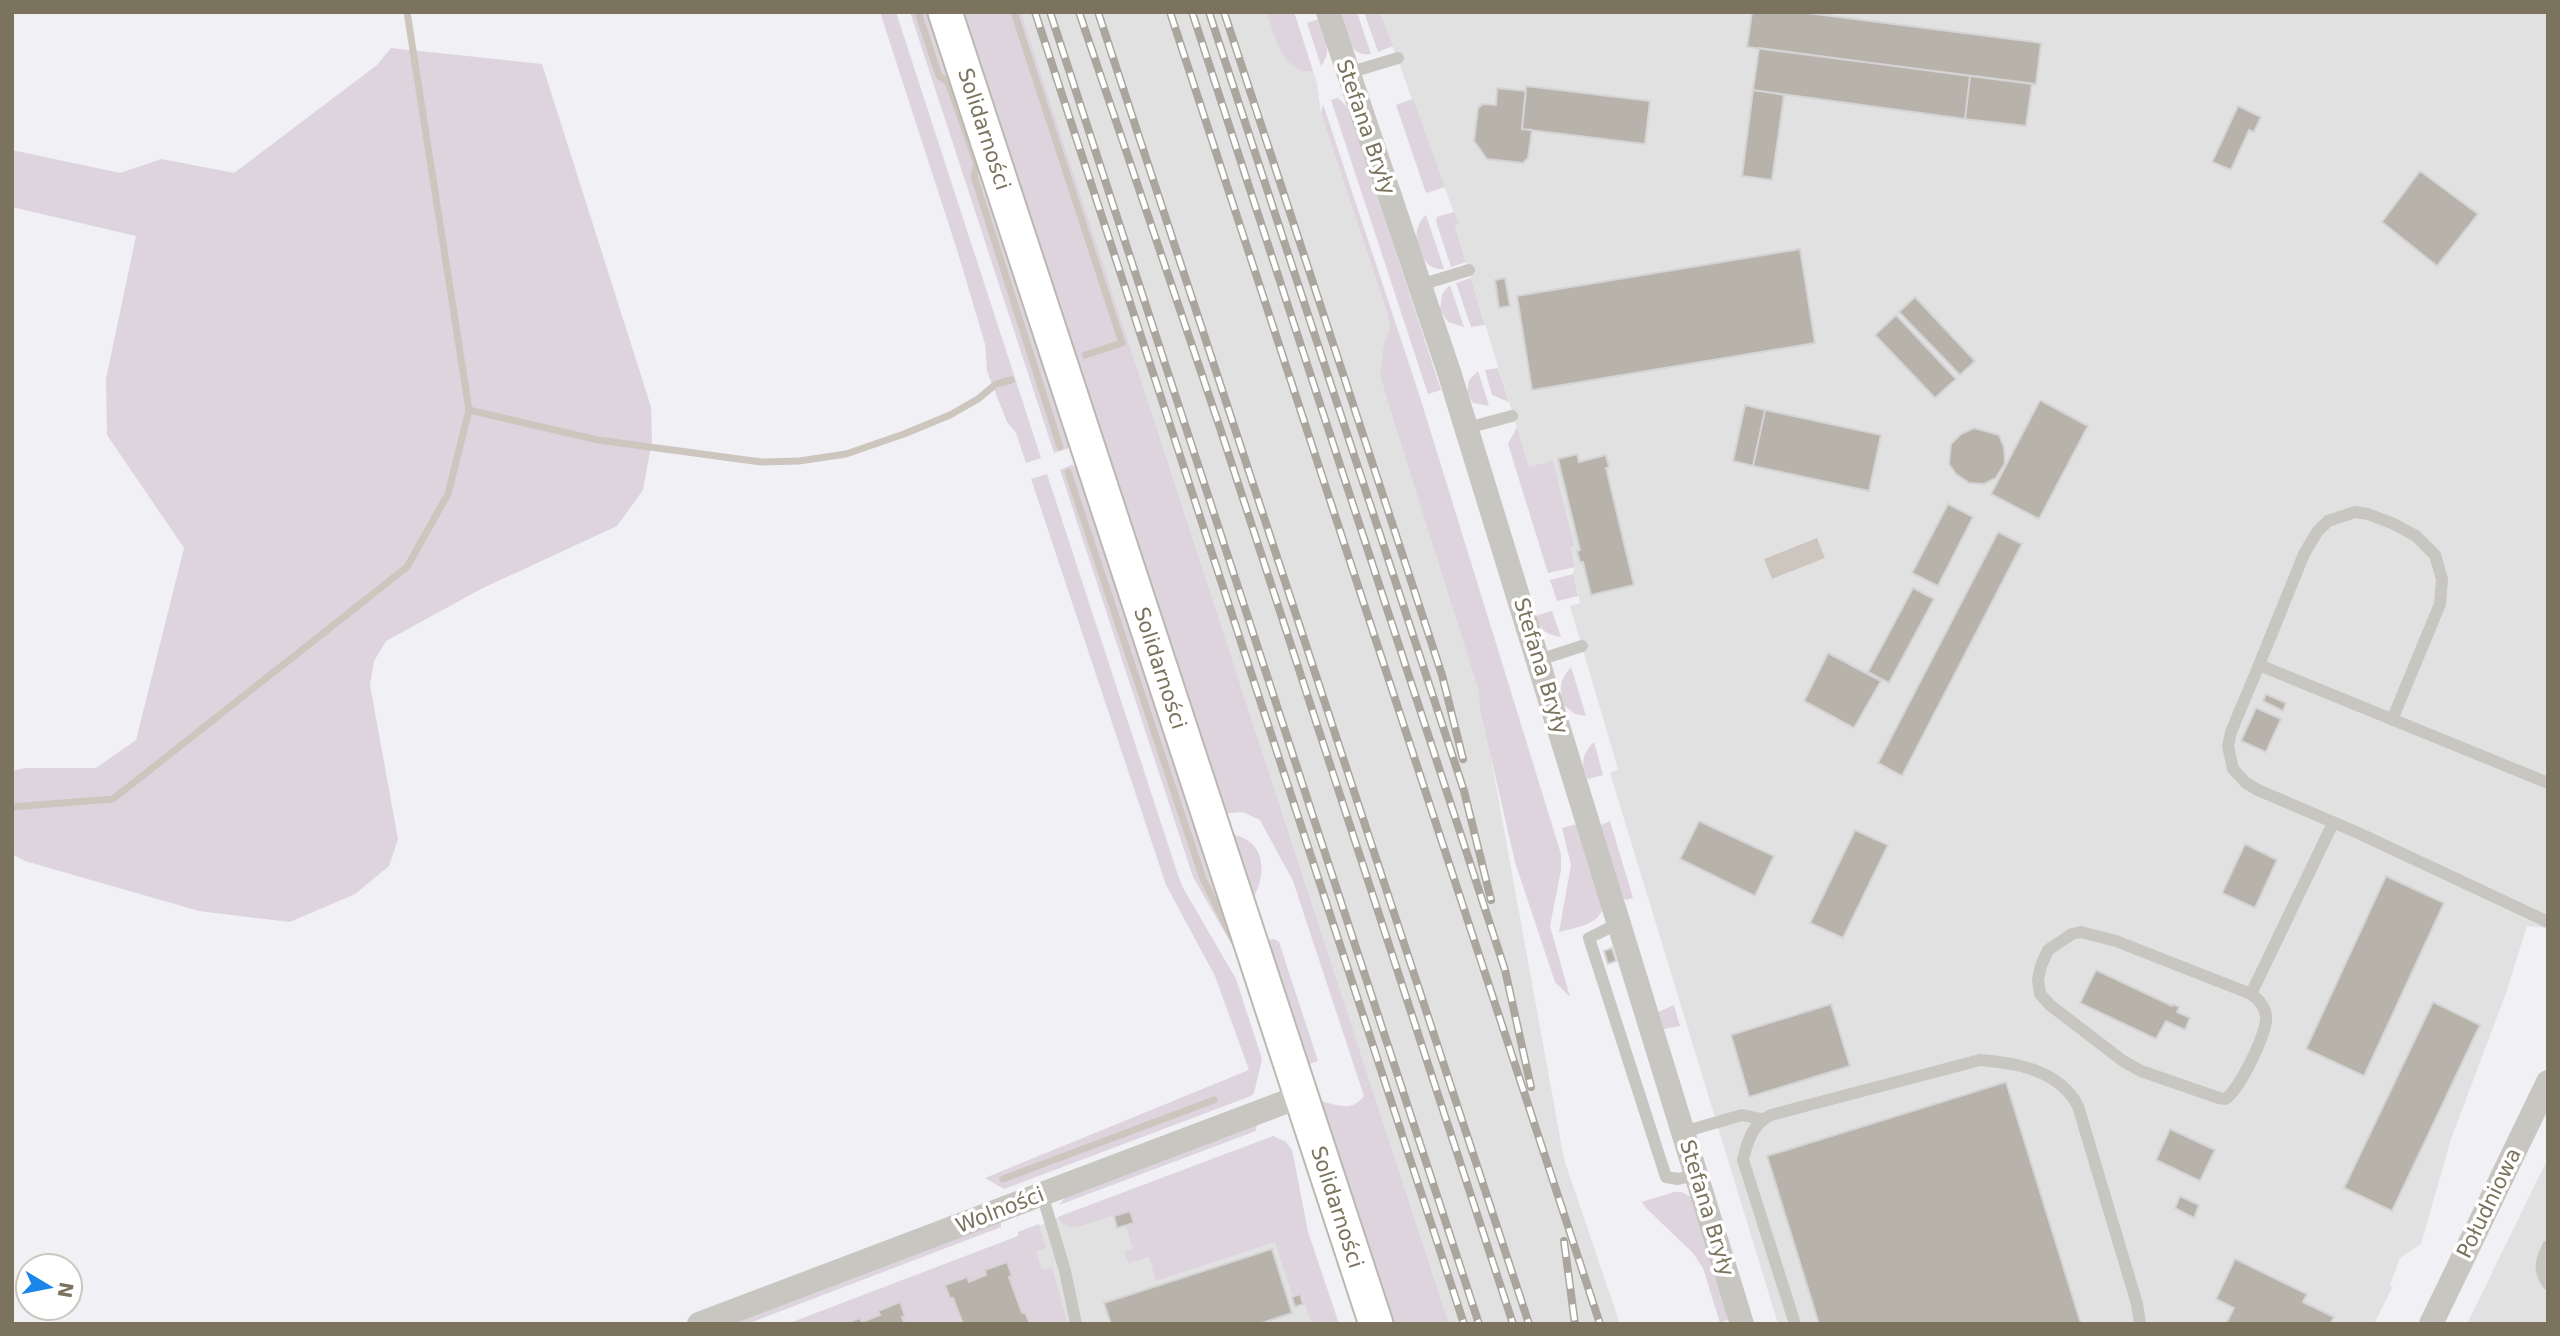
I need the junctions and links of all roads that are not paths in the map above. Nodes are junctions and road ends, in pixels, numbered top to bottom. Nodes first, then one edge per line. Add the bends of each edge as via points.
1 (945, 12) edge
2 (1328, 12) edge
3 (1398, 58) dead end
4 (1348, 73) junction
5 (1469, 270) dead end
6 (1420, 285) junction
7 (1513, 416) dead end
8 (1467, 428) junction
9 (1582, 646) dead end
10 (1539, 660) junction
11 (2259, 665) junction
12 (2392, 720) junction
13 (2548, 783) edge
14 (2333, 823) junction
15 (2548, 922) edge
16 (1619, 923) junction
17 (2250, 994) junction
18 (2548, 1083) edge
19 (1301, 1096) junction
20 (1761, 1119) junction
21 (1683, 1132) junction
22 (1696, 1175) junction
23 (1042, 1194) junction
24 (2548, 1246) edge
25 (2548, 1284) edge
26 (699, 1324) edge
27 (1076, 1324) edge
28 (1376, 1324) edge
29 (1742, 1324) edge
30 (1795, 1324) edge
31 (2140, 1324) edge
32 (2431, 1324) edge

1 - 19 street, Solidarności
2 - 4 street, Stefana Bryły
3 - 4 lane
4 - 6 street, Stefana Bryły
5 - 6 lane
6 - 8 street, Stefana Bryły
7 - 8 lane
8 - 10 street, Stefana Bryły
9 - 10 lane
10 - 16 street, Stefana Bryły
11 - 12 lane
11 - 12 lane via 2317,532 2328,521 2355,513 2394,524 2416,536 2435,555 2442,579 2440,604
11 - 14 lane via 2231,732 2228,746 2233,769 2258,790
12 - 13 lane
14 - 15 lane
14 - 17 lane
16 - 21 street, Stefana Bryły
16 - 22 lane via 1589,938 1666,1177
17 - 17 lane via 2116,940 2081,932 2048,950 2038,979 2040,994 2050,1005 2123,1061 2225,1099 2237,1088 2265,1025 2264,1008
18 - 32 street, Południowa
19 - 23 street, Wolności
19 - 28 street, Solidarności
20 - 21 lane via 1742,1115
20 - 30 lane via 1743,1160
20 - 31 lane via 1980,1060 2039,1072 2071,1093 2078,1106
21 - 22 street, Stefana Bryły
22 - 29 street, Stefana Bryły
23 - 26 street, Wolności
23 - 27 lane
24 - 25 lane via 2541,1274

